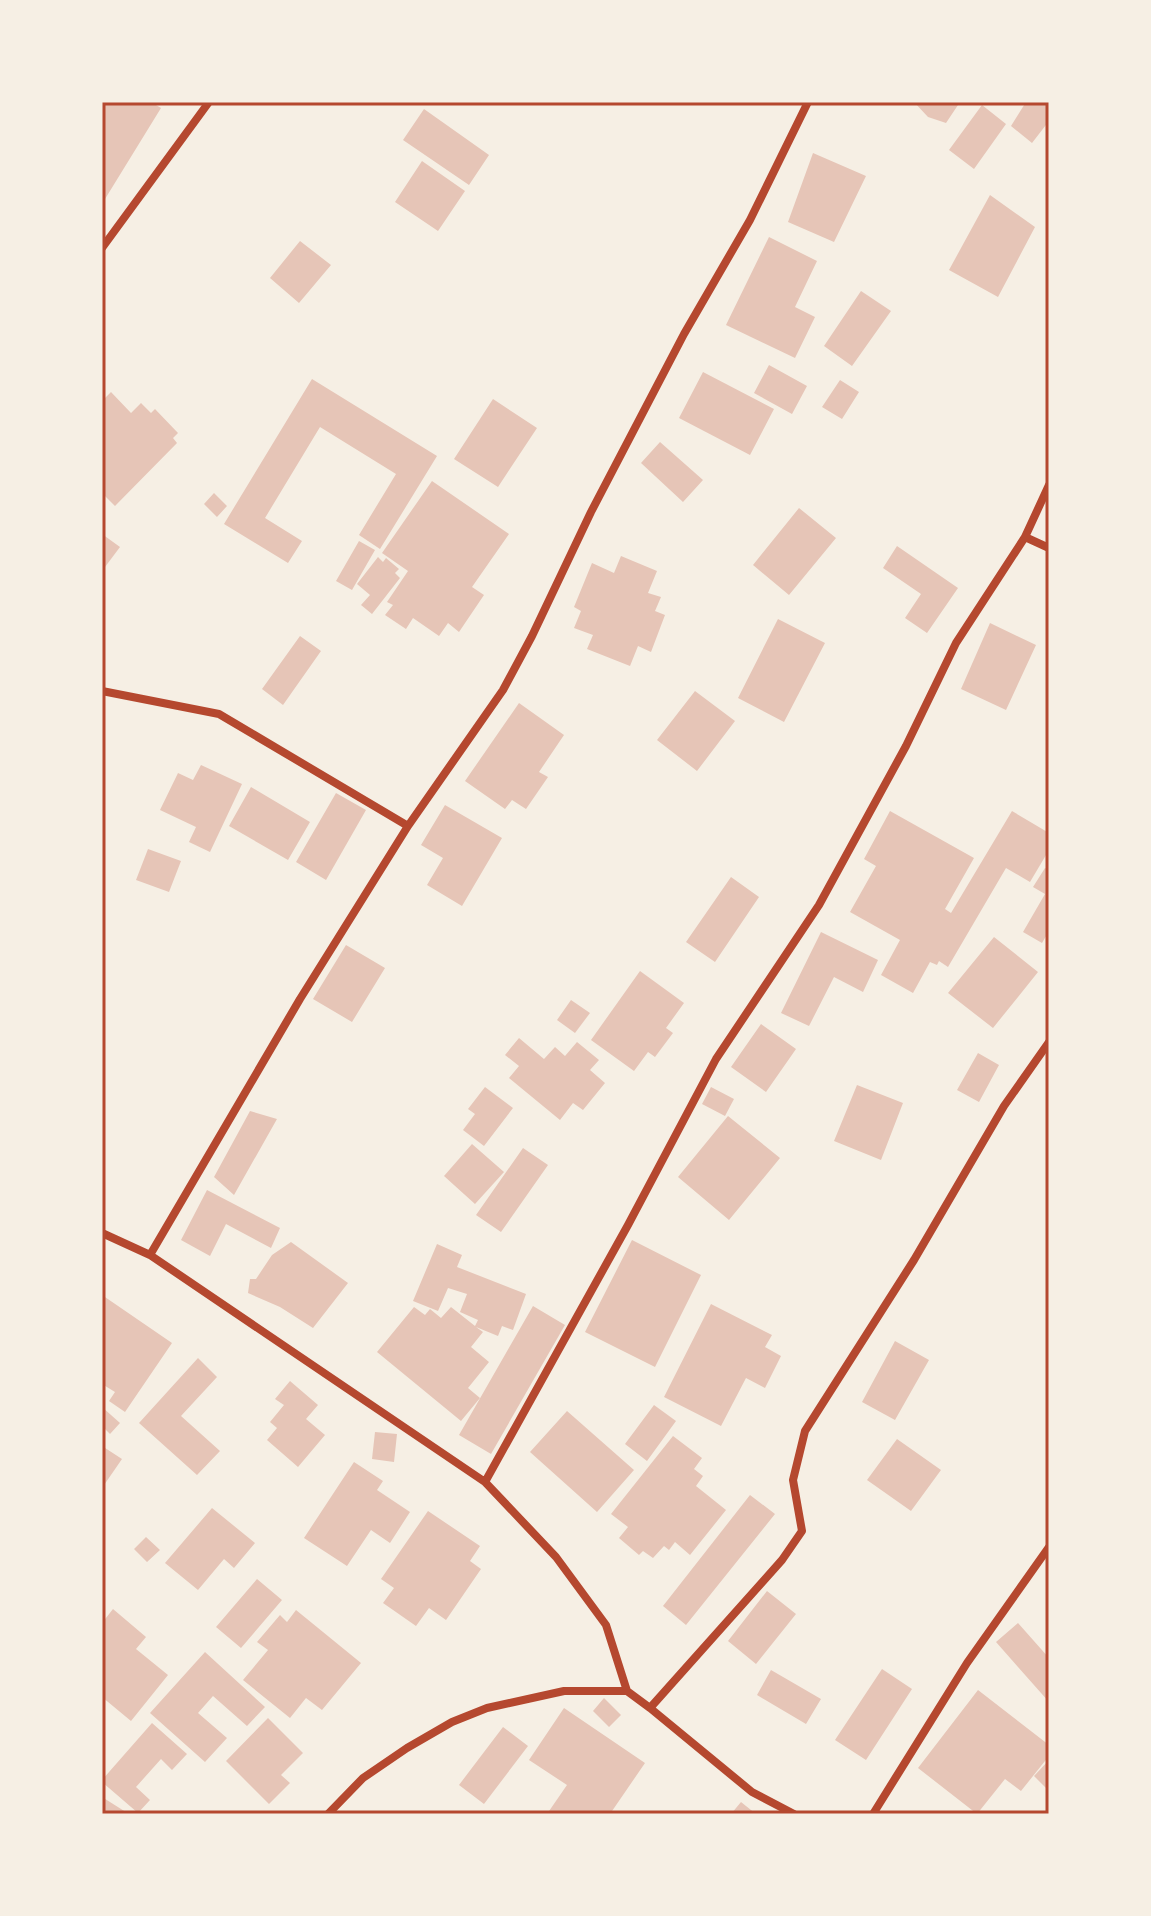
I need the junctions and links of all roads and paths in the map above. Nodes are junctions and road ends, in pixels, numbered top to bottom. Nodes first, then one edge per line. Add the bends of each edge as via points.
1 (209, 102) edge
2 (808, 102) edge
3 (102, 248) edge
4 (1049, 485) edge
5 (1025, 537) junction
6 (1049, 548) edge
7 (102, 691) edge
8 (408, 826) junction
9 (1049, 1042) edge
10 (102, 1233) edge
11 (150, 1255) junction
12 (485, 1482) junction
13 (1049, 1547) edge
14 (627, 1691) junction
15 (650, 1708) junction
16 (328, 1814) edge
17 (794, 1814) edge
18 (873, 1814) edge

1 - 3 street
2 - 8 street via 591,512 518,663
4 - 5 street
5 - 6 street
5 - 12 street via 956,643 819,905 716,1059
7 - 8 street via 219,714
8 - 11 street
9 - 15 street via 1004,1106 805,1431 793,1480 802,1531
10 - 11 street
11 - 12 street
12 - 14 street via 556,1557 606,1625
13 - 18 street via 967,1663
14 - 15 street
14 - 16 street via 564,1691 487,1708 452,1722 363,1778
15 - 17 street via 752,1792

